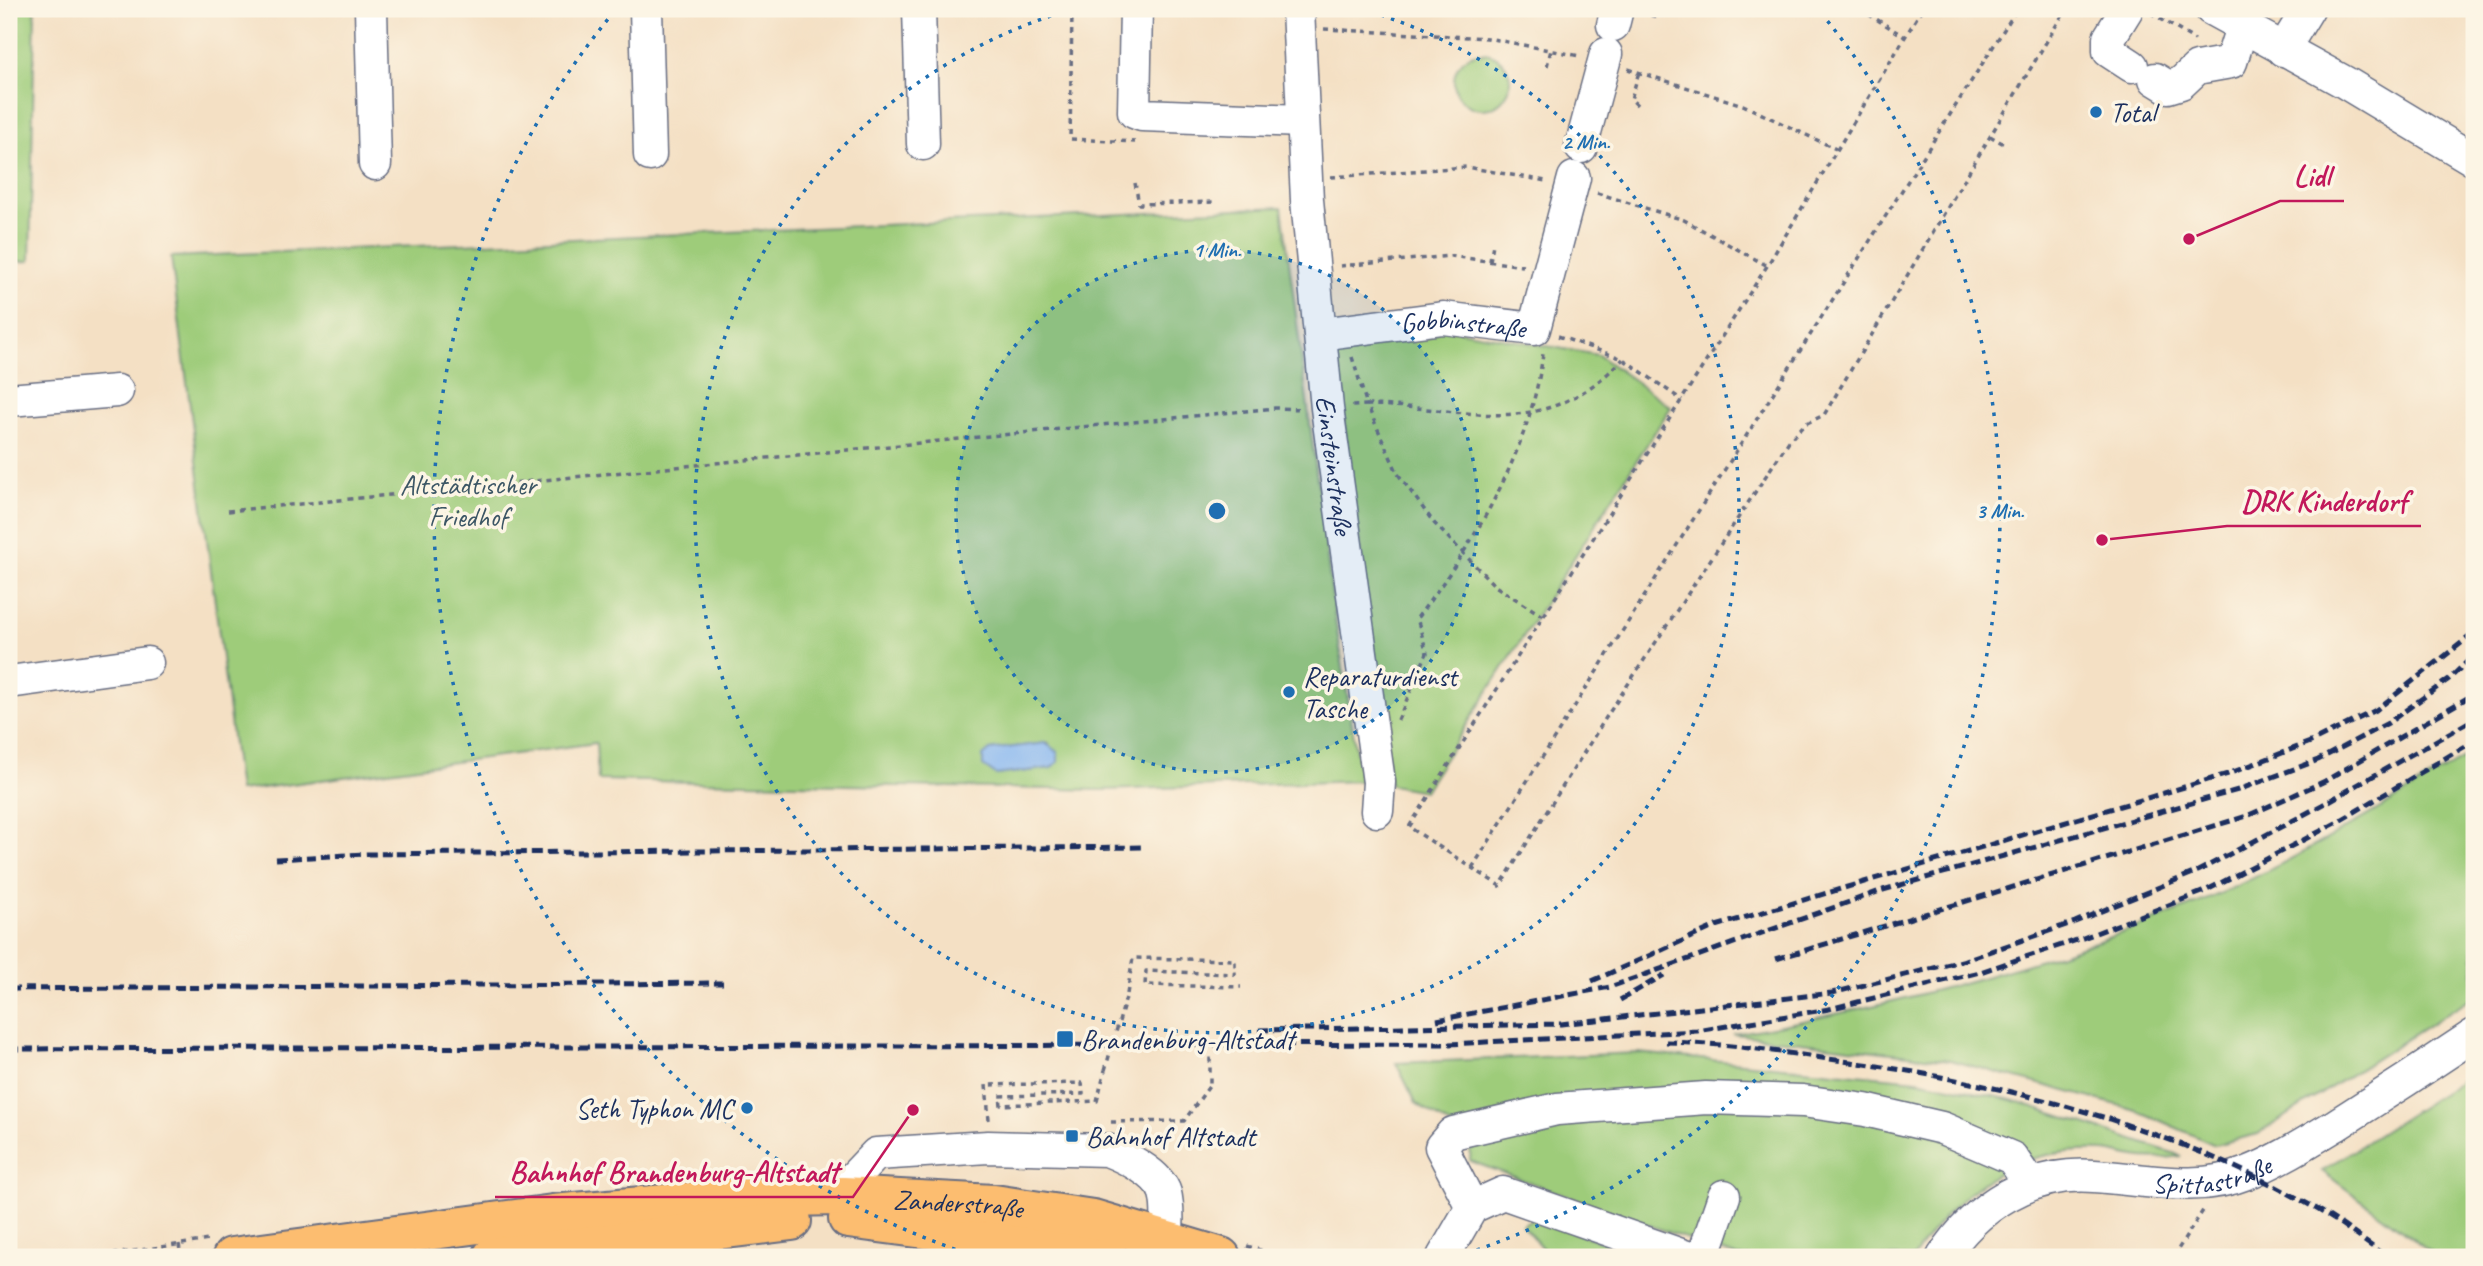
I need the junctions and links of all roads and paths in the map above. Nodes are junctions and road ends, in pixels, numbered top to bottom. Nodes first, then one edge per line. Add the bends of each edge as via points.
1 (371, 9) edge
2 (646, 9) edge
3 (919, 9) edge
4 (1136, 9) edge
5 (1860, 9) edge
6 (1922, 9) edge
7 (2017, 9) edge
8 (2066, 9) edge
9 (2127, 9) edge
10 (2211, 9) edge
11 (2308, 9) edge
12 (1072, 10) edge
13 (1298, 20) edge
14 (2242, 27) junction
15 (1610, 37) edge
16 (1905, 37) junction
17 (1551, 50) junction
18 (2283, 50) junction
19 (1547, 66) dead end
20 (1639, 72) junction
21 (1637, 105) dead end
22 (1302, 121) junction
23 (1990, 136) junction
24 (1135, 142) dead end
25 (923, 144) dead end
26 (2004, 144) dead end
27 (1581, 147) dead end
28 (1836, 150) junction
29 (649, 155) dead end
30 (2474, 160) edge
31 (375, 164) dead end
32 (1574, 178) dead end
33 (1135, 183) dead end
34 (1216, 202) dead end
35 (1493, 244) dead end
36 (1490, 261) junction
37 (1331, 268) dead end
38 (1549, 273) junction
39 (1332, 332) junction
40 (1557, 335) dead end
41 (1544, 344) dead end
42 (1623, 359) junction
43 (117, 391) dead end
44 (9, 400) edge
45 (1682, 400) junction
46 (1367, 405) junction
47 (1327, 408) junction
48 (1530, 414) junction
49 (228, 511) dead end
50 (1462, 554) junction
51 (1543, 616) junction
52 (147, 663) dead end
53 (9, 682) edge
54 (1393, 732) dead end
55 (1377, 811) dead end
56 (1472, 869) junction
57 (1241, 987) dead end
58 (2474, 1035) edge
59 (1210, 1054) dead end
60 (989, 1124) dead end
61 (1087, 1150) junction
62 (2222, 1180) junction
63 (2030, 1184) junction
64 (843, 1196) junction
65 (1724, 1196) dead end
66 (1472, 1207) junction
67 (1167, 1239) junction
68 (179, 1244) dead end
69 (1272, 1254) dead end
70 (506, 1255) edge
71 (242, 1256) edge
72 (181, 1257) edge
73 (1108, 1257) edge
74 (1222, 1257) edge
75 (1282, 1257) edge
76 (1443, 1257) edge
77 (1687, 1257) edge
78 (1703, 1257) edge
79 (1944, 1257) edge
80 (2173, 1257) edge

1 - 31 street
2 - 29 street
3 - 25 street
4 - 22 street via 1135,111 1142,115
5 - 16 path
6 - 16 path
7 - 56 path
8 - 23 path
9 - 14 street via 2109,38 2109,51 2168,87 2181,83 2197,68 2231,62
10 - 14 street
11 - 18 street
12 - 24 path via 1070,139
13 - 17 path via 1487,38
13 - 22 street, Einsteinstraße
14 - 18 street
15 - 17 path
15 - 20 path
15 - 27 street
16 - 28 path
17 - 19 path
18 - 30 street
20 - 21 path via 1631,99
20 - 28 path via 1743,105
22 - 39 street, Einsteinstraße
23 - 26 path
23 - 56 path via 1824,415 1805,424 1790,441 1606,716 1500,886
28 - 45 path
32 - 38 street, Gobbinstraße
33 - 34 path via 1139,204
35 - 36 path
36 - 37 path via 1451,256
36 - 38 path
38 - 39 street, Gobbinstraße via 1534,328 1443,318
39 - 46 path
39 - 47 street, Einsteinstraße
40 - 42 path
41 - 48 path
42 - 45 path
42 - 48 path via 1566,404
43 - 44 street
45 - 51 path
46 - 47 path
46 - 48 path
46 - 50 path via 1398,474
47 - 49 path via 1275,408
47 - 55 street, Einsteinstraße via 1379,782
48 - 50 path via 1498,492
50 - 51 path via 1495,586
50 - 54 path via 1417,618 1427,653
51 - 56 path via 1409,827
52 - 53 street
57 - 60 path, bridge via 1145,985 1146,971 1235,974 1235,960 1133,957 1097,1101 1001,1105 1000,1096 1083,1094 1082,1083 986,1085
58 - 62 street, Spittastraße via 2295,1150 2247,1174
59 - 61 path via 1210,1085 1184,1121 1086,1123
61 - 64 street via 988,1147 877,1154 855,1175
61 - 67 street via 1123,1156 1161,1183 1166,1196
62 - 63 street, Spittastraße via 2166,1183 2091,1175
62 - 80 path
63 - 66 street via 2012,1158 1942,1128 1804,1101 1706,1098 1557,1109 1453,1133 1441,1146
63 - 79 street, Spittastraße via 1978,1213
64 - 67 main road, Zanderstraße via 994,1204 1093,1219
64 - 71 main road, Zanderstraße via 731,1198 553,1213
65 - 78 street
66 - 76 street
66 - 77 street via 1503,1193
67 - 74 main road, Zanderstraße
68 - 72 path
69 - 75 path
70 - 73 main road, Zanderstraße via 838,1217

